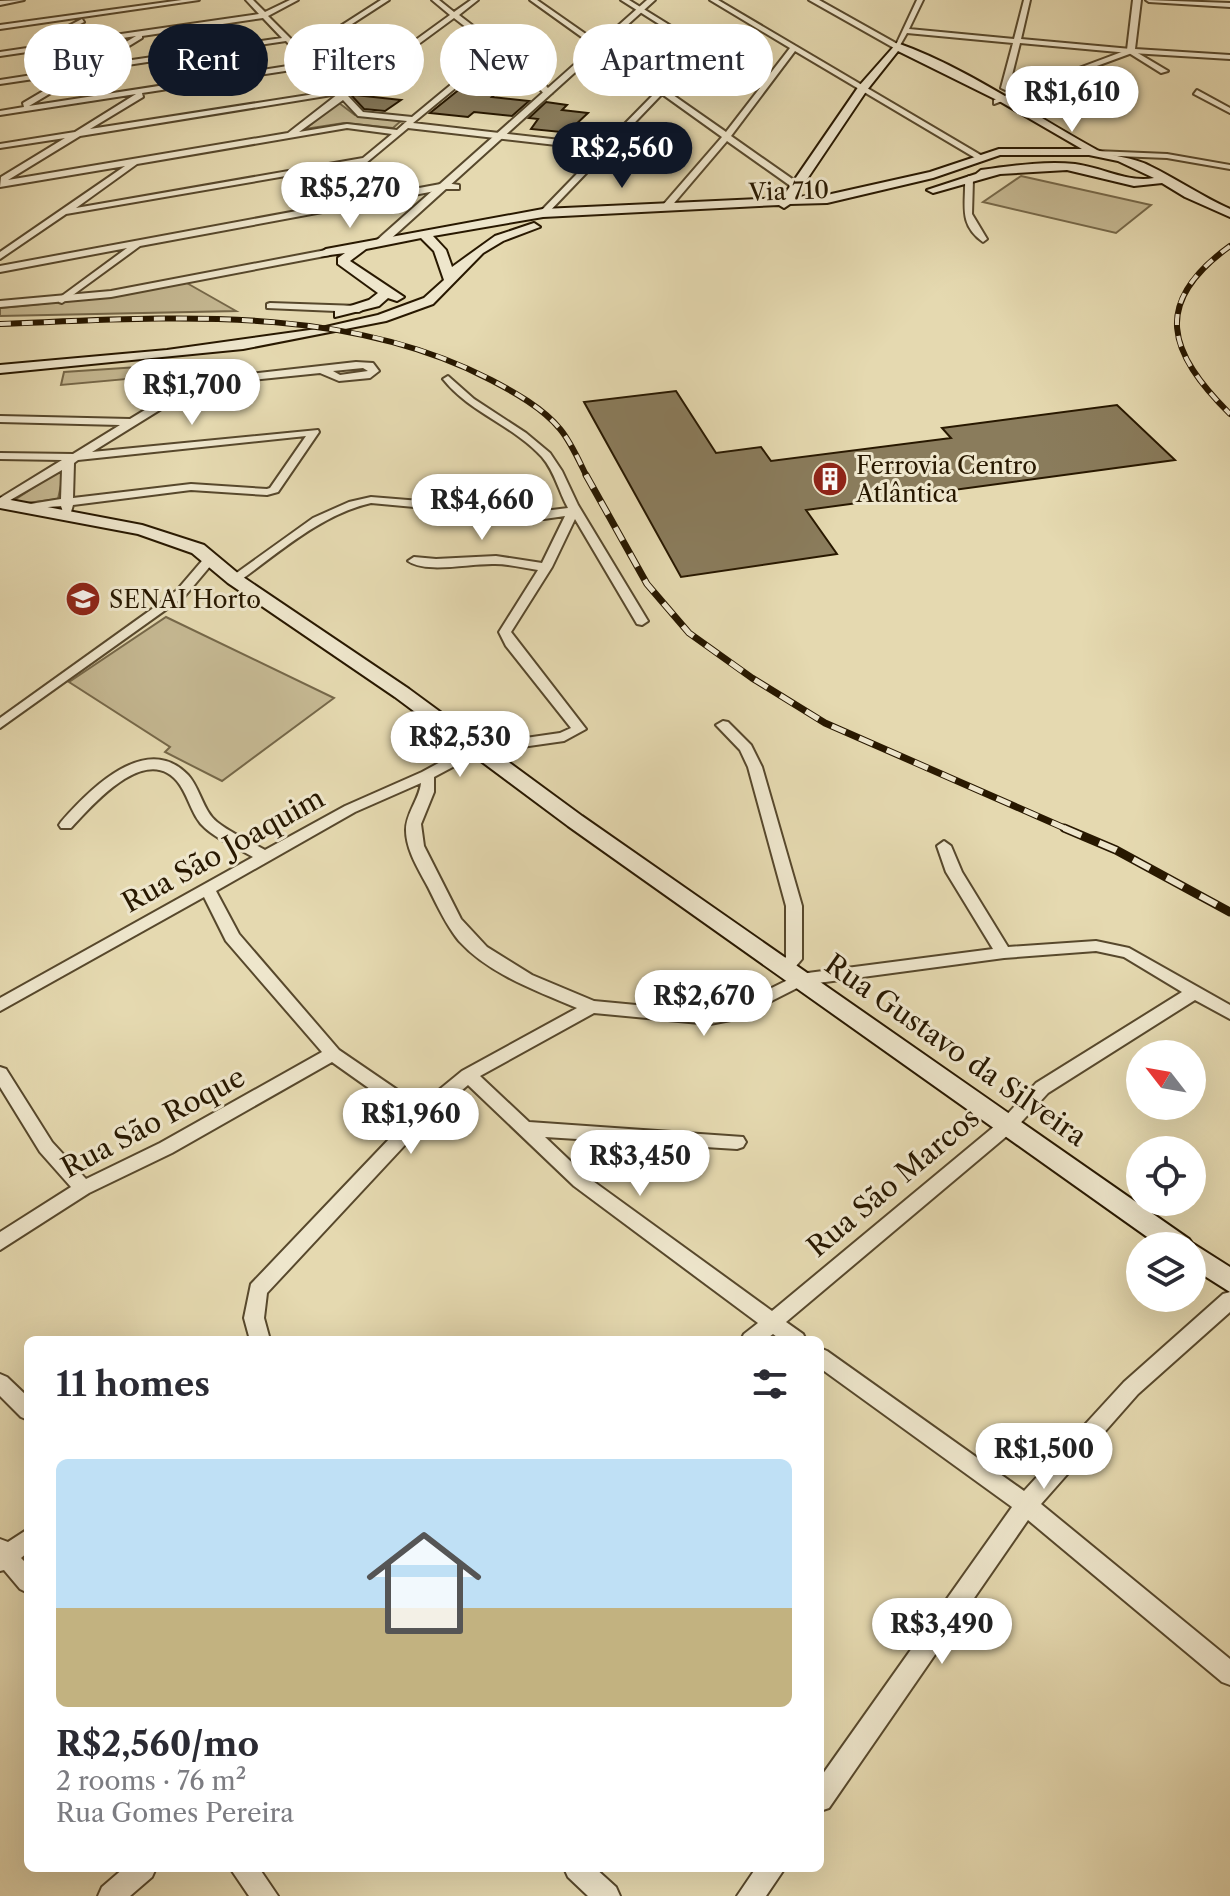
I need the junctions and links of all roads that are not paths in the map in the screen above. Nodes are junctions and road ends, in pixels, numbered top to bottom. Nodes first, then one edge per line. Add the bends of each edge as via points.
1 (21, 0) edge
2 (121, 0) edge
3 (196, 0) edge
4 (249, 0) edge
5 (295, 0) edge
6 (386, 0) edge
7 (435, 0) edge
8 (475, 0) edge
9 (533, 0) edge
10 (624, 0) edge
11 (651, 0) edge
12 (658, 0) edge
13 (713, 0) edge
14 (813, 0) edge
15 (920, 0) edge
16 (1027, 0) edge
17 (1137, 0) edge
18 (1149, 0) edge
19 (1229, 2) edge
20 (0, 3) edge
21 (642, 12) junction
22 (96, 14) junction
23 (454, 15) junction
24 (263, 16) junction
25 (209, 24) edge
26 (349, 24) edge
27 (466, 24) edge
28 (629, 24) edge
29 (662, 24) edge
30 (0, 27) edge
31 (573, 28) edge
32 (905, 31) junction
33 (148, 33) edge
34 (284, 36) edge
35 (424, 36) edge
36 (284, 39) edge
37 (1015, 42) junction
38 (897, 46) junction
39 (793, 49) junction
40 (23, 51) junction
41 (1131, 51) junction
42 (0, 54) edge
43 (1230, 57) edge
44 (132, 63) edge
45 (1164, 71) dead end
46 (573, 72) edge
47 (573, 73) edge
48 (773, 75) edge
49 (557, 78) edge
50 (565, 78) junction
51 (24, 79) edge
52 (0, 82) edge
53 (557, 87) edge
54 (557, 87) edge
55 (863, 88) junction
56 (148, 90) edge
57 (148, 91) edge
58 (1197, 92) dead end
59 (1021, 94) junction
60 (42, 96) edge
61 (327, 96) edge
62 (338, 96) edge
63 (342, 96) edge
64 (441, 96) edge
65 (548, 96) edge
66 (656, 96) edge
67 (668, 96) edge
68 (757, 96) edge
69 (1001, 101) junction
70 (16, 111) junction
71 (1230, 111) edge
72 (0, 113) edge
73 (0, 120) edge
74 (409, 122) junction
75 (397, 132) junction
76 (74, 134) junction
77 (291, 134) junction
78 (505, 136) junction
79 (727, 136) junction
80 (0, 146) edge
81 (605, 148) junction
82 (1047, 153) junction
83 (1096, 153) junction
84 (1151, 156) junction
85 (980, 157) junction
86 (363, 160) junction
87 (138, 161) junction
88 (1135, 163) junction
89 (1230, 167) edge
90 (953, 168) junction
91 (996, 172) junction
92 (1165, 178) junction
93 (1130, 182) junction
94 (0, 183) edge
95 (970, 183) junction
96 (795, 185) junction
97 (451, 186) junction
98 (920, 193) dead end
99 (1157, 193) dead end
100 (1171, 199) dead end
101 (784, 204) junction
102 (666, 207) junction
103 (305, 210) junction
104 (834, 211) dead end
105 (65, 212) junction
106 (543, 213) junction
107 (1230, 213) edge
108 (1230, 223) edge
109 (423, 233) junction
110 (983, 239) dead end
111 (140, 242) junction
112 (381, 242) junction
113 (365, 246) junction
114 (326, 253) joint
115 (0, 256) edge
116 (310, 256) junction
117 (342, 261) junction
118 (0, 269) edge
119 (451, 276) junction
120 (386, 293) junction
121 (441, 295) junction
122 (62, 300) junction
123 (0, 304) edge
124 (270, 306) dead end
125 (359, 309) junction
126 (203, 350) junction
127 (0, 369) edge
128 (322, 370) dead end
129 (448, 379) dead end
130 (0, 419) edge
131 (133, 422) junction
132 (0, 456) edge
133 (71, 459) junction
134 (0, 503) edge
135 (67, 509) junction
136 (573, 511) junction
137 (211, 558) junction
138 (414, 561) dead end
139 (546, 567) junction
140 (234, 579) junction
141 (642, 621) dead end
142 (0, 724) edge
143 (723, 725) dead end
144 (475, 749) junction
145 (427, 775) junction
146 (66, 825) dead end
147 (944, 846) dead end
148 (265, 857) junction
149 (207, 888) junction
150 (1004, 953) junction
151 (793, 974) junction
152 (1193, 993) junction
153 (0, 1005) edge
154 (592, 1007) junction
155 (1230, 1013) edge
156 (333, 1054) junction
157 (0, 1073) edge
158 (468, 1075) junction
159 (425, 1112) junction
160 (1008, 1125) junction
161 (526, 1129) junction
162 (737, 1142) dead end
163 (83, 1188) junction
164 (1160, 1232) edge
165 (0, 1242) edge
166 (1206, 1264) edge
167 (1230, 1281) edge
168 (1230, 1300) edge
169 (771, 1322) junction
170 (259, 1336) edge
171 (755, 1336) edge
172 (790, 1336) edge
173 (824, 1360) edge
174 (0, 1383) edge
175 (24, 1407) edge
176 (1026, 1505) junction
177 (24, 1541) edge
178 (2, 1555) edge
179 (24, 1578) edge
180 (1230, 1674) edge
181 (824, 1793) edge
182 (138, 1872) edge
183 (246, 1872) edge
184 (581, 1872) edge
185 (769, 1872) edge
186 (111, 1896) edge
187 (265, 1896) edge
188 (607, 1896) edge
189 (750, 1896) edge

1 - 20 street
2 - 22 street
3 - 22 street
4 - 24 street
5 - 24 street
6 - 26 street
7 - 23 street
8 - 23 street
9 - 31 street
10 - 21 street
11 - 21 street
12 - 21 street
13 - 39 street
14 - 38 street
15 - 32 street
16 - 37 street
17 - 41 street
18 - 19 street
21 - 28 street
21 - 29 street
22 - 30 street
22 - 40 street
23 - 27 street
23 - 35 street
24 - 25 street
24 - 34 street
32 - 37 street
32 - 38 street
33 - 40 street
36 - 44 street
37 - 41 street
37 - 59 street via 1005,88
38 - 55 main road
38 - 69 main road
39 - 48 street
39 - 55 street
40 - 42 street
41 - 43 street
41 - 45 street
41 - 59 street
46 - 50 street
47 - 53 street
49 - 50 street
50 - 54 street
51 - 52 street
55 - 85 street
55 - 96 main road
56 - 70 street
57 - 76 street
58 - 71 street
59 - 69 street
60 - 70 street
61 - 76 street
62 - 77 street
63 - 74 street via 361,114
64 - 74 street
65 - 78 street
66 - 81 street
67 - 79 street
68 - 79 street
69 - 82 main road via 1067,144 1064,150
69 - 83 main road
70 - 72 street
70 - 73 street
74 - 75 street
74 - 78 street
75 - 77 street via 347,126
75 - 86 street
76 - 80 street
76 - 94 street
77 - 87 street
78 - 81 street
78 - 97 street
79 - 96 street
79 - 102 street
81 - 106 street
82 - 83 main road
82 - 85 main road
83 - 84 street
83 - 88 main road
84 - 88 street
84 - 89 street
85 - 90 main road
86 - 103 street
86 - 105 street
87 - 94 street
87 - 105 street
88 - 92 main road
90 - 91 main road via 965,174
90 - 101 main road via 865,192
91 - 93 main road via 1069,167
91 - 95 main road
92 - 93 main road
92 - 107 main road
93 - 99 main road
95 - 98 main road
95 - 110 street via 966,217
96 - 101 main road
97 - 103 street
97 - 109 street via 418,227
97 - 112 street
100 - 108 main road
101 - 102 main road
102 - 106 main road
103 - 111 street
104 - 119 main road, Via 710 via 540,226 504,235
105 - 115 street
106 - 109 main road
109 - 112 main road
109 - 119 main road via 440,250
111 - 118 street
111 - 122 street
112 - 113 main road
113 - 114 main road
113 - 117 main road
114 - 116 street
116 - 117 main road
116 - 122 street
117 - 120 main road
119 - 121 main road, Via 710
120 - 121 main road via 410,299
120 - 125 main road
121 - 126 main road via 410,311
122 - 123 street
124 - 125 street
125 - 126 main road
126 - 127 main road
128 - 131 street via 194,388
129 - 136 street via 460,395 546,455 561,475
130 - 131 street
131 - 133 street
132 - 133 street
133 - 134 street
133 - 135 street
133 - 135 street via 314,432 274,490 191,487
134 - 135 main road, Rua Gustavo da Silveira
135 - 137 main road, Rua Gustavo da Silveira via 198,549
136 - 139 street
136 - 140 street via 544,515 359,502 326,516
136 - 141 street
137 - 140 main road, Rua Gustavo da Silveira
137 - 142 street via 181,593
138 - 139 street via 496,560
139 - 144 street via 505,635 579,729 564,737
140 - 144 main road, Rua Gustavo da Silveira
143 - 151 street via 746,748 755,767 794,906
144 - 145 street, Rua São Joaquim
144 - 151 main road, Rua Gustavo da Silveira
145 - 148 street, Rua São Joaquim via 350,809
145 - 154 street via 429,792 413,829 416,846 452,918 468,940 497,961
146 - 148 street via 93,795 138,766 154,762 185,781 209,824
147 - 150 street
148 - 149 street, Rua São Joaquim
149 - 153 street, Rua São Joaquim
149 - 156 street via 241,949
150 - 151 street
150 - 152 street via 1096,946 1129,953
151 - 154 street via 730,1015 710,1018
151 - 160 main road, Rua Gustavo da Silveira
152 - 155 street
152 - 160 street, Rua São Marcos via 1042,1088
154 - 158 street
156 - 159 street
156 - 163 street, Rua São Roque
157 - 163 street via 46,1147
158 - 159 street
158 - 161 street
159 - 170 street via 258,1290 254,1318
160 - 164 main road, Rua Gustavo da Silveira
160 - 169 street, Rua São Marcos
161 - 162 street
161 - 169 street via 580,1181
163 - 165 street, Rua São Roque
166 - 167 main road
168 - 176 street via 1131,1388
169 - 171 street, Rua São Marcos
169 - 172 street
173 - 176 street
174 - 175 street
176 - 180 street
176 - 181 street
177 - 178 street
178 - 179 street
182 - 186 street
183 - 187 street
184 - 188 street
185 - 189 street

